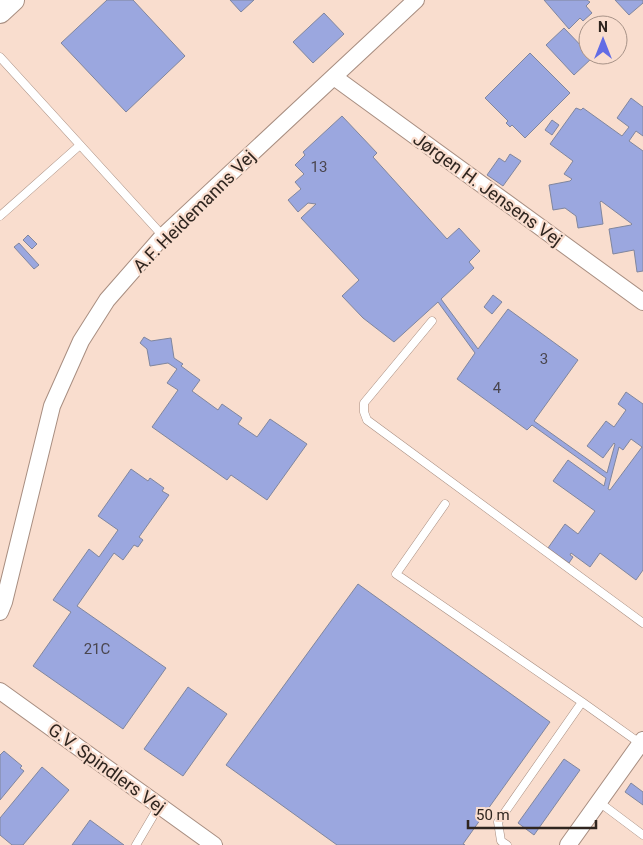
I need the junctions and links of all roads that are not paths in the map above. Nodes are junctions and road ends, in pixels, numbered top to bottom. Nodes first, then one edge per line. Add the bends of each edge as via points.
1 (13, 0) edge
2 (416, 0) edge
3 (0, 12) edge
4 (0, 57) edge
5 (334, 77) junction
6 (80, 145) junction
7 (0, 216) edge
8 (163, 236) junction
9 (643, 302) edge
10 (432, 321) dead end
11 (444, 504) dead end
12 (0, 612) edge
13 (643, 623) edge
14 (0, 691) edge
15 (582, 702) junction
16 (642, 742) edge
17 (599, 802) junction
18 (159, 806) junction
19 (643, 835) edge
20 (136, 845) edge
21 (212, 845) edge
22 (507, 845) edge
23 (568, 845) edge

1 - 3 main road
2 - 5 street, A.F. Heidemanns Vej
4 - 6 lane
5 - 8 street, A.F. Heidemanns Vej
5 - 9 street, Jørgen H. Jensens Vej
6 - 7 lane
6 - 8 lane
8 - 12 street, A.F. Heidemanns Vej via 107,300 81,340 52,406
10 - 13 lane via 364,403 367,420
11 - 15 lane via 396,574
14 - 18 street, G.V. Spindlers Vej
15 - 16 lane
15 - 22 lane via 498,822 501,841
16 - 17 street
17 - 19 lane
17 - 23 street
18 - 20 lane
18 - 21 street, G.V. Spindlers Vej

